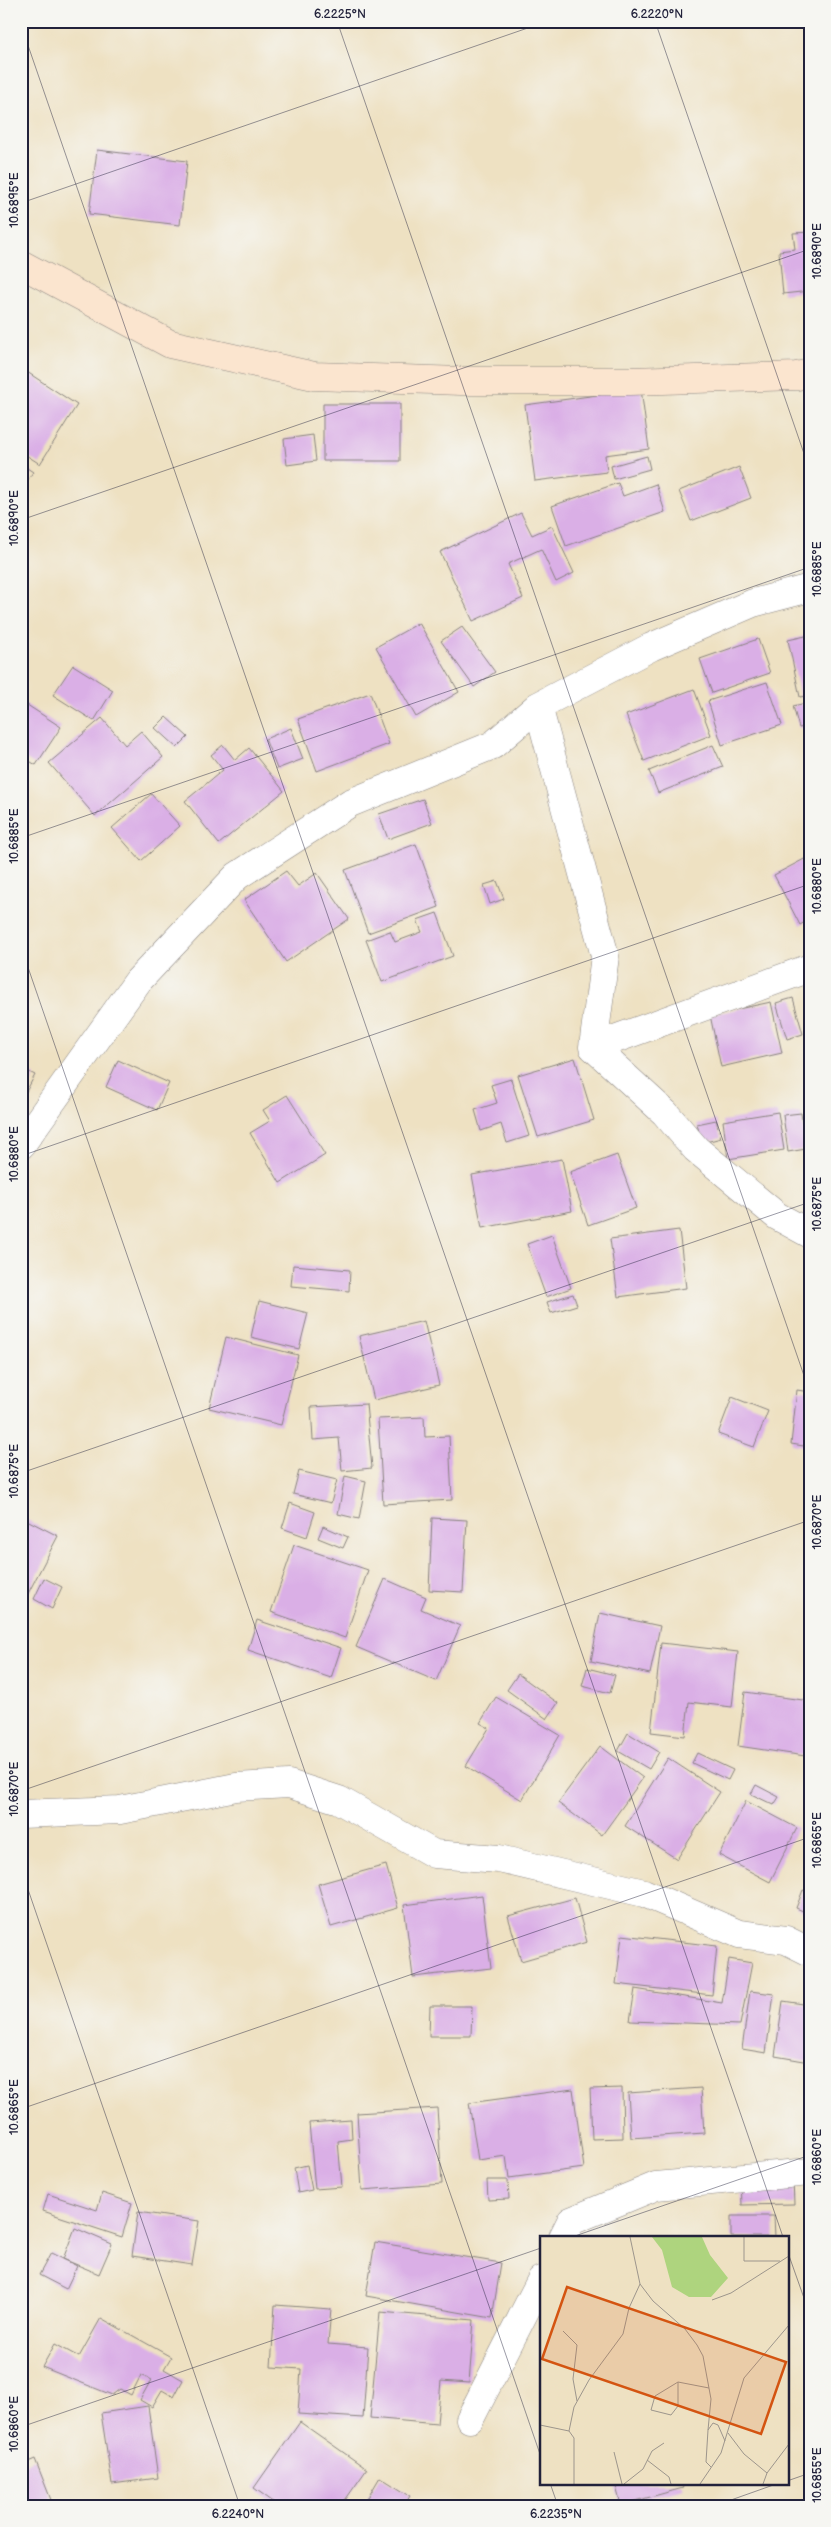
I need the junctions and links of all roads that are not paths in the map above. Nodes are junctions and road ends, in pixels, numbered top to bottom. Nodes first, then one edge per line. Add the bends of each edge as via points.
1 (21, 264) edge
2 (810, 373) edge
3 (810, 588) edge
4 (538, 706) junction
5 (810, 968) edge
6 (593, 1047) junction
7 (21, 1145) edge
8 (810, 1234) edge
9 (21, 1814) edge
10 (810, 1952) edge
11 (810, 2172) edge
12 (564, 2236) edge
13 (540, 2282) edge
14 (470, 2419) dead end

1 - 2 main road via 170,344 314,376 461,381 630,381
3 - 4 street via 753,603 651,646
4 - 6 street via 606,956
4 - 7 street via 493,745 350,803 237,876 138,981
5 - 6 street
6 - 8 street via 665,1113 696,1149 777,1216
9 - 10 street via 120,1810 236,1787 289,1784 339,1800 434,1854 499,1859 644,1893 739,1934 786,1940
11 - 12 street via 656,2186 572,2221
13 - 14 street

